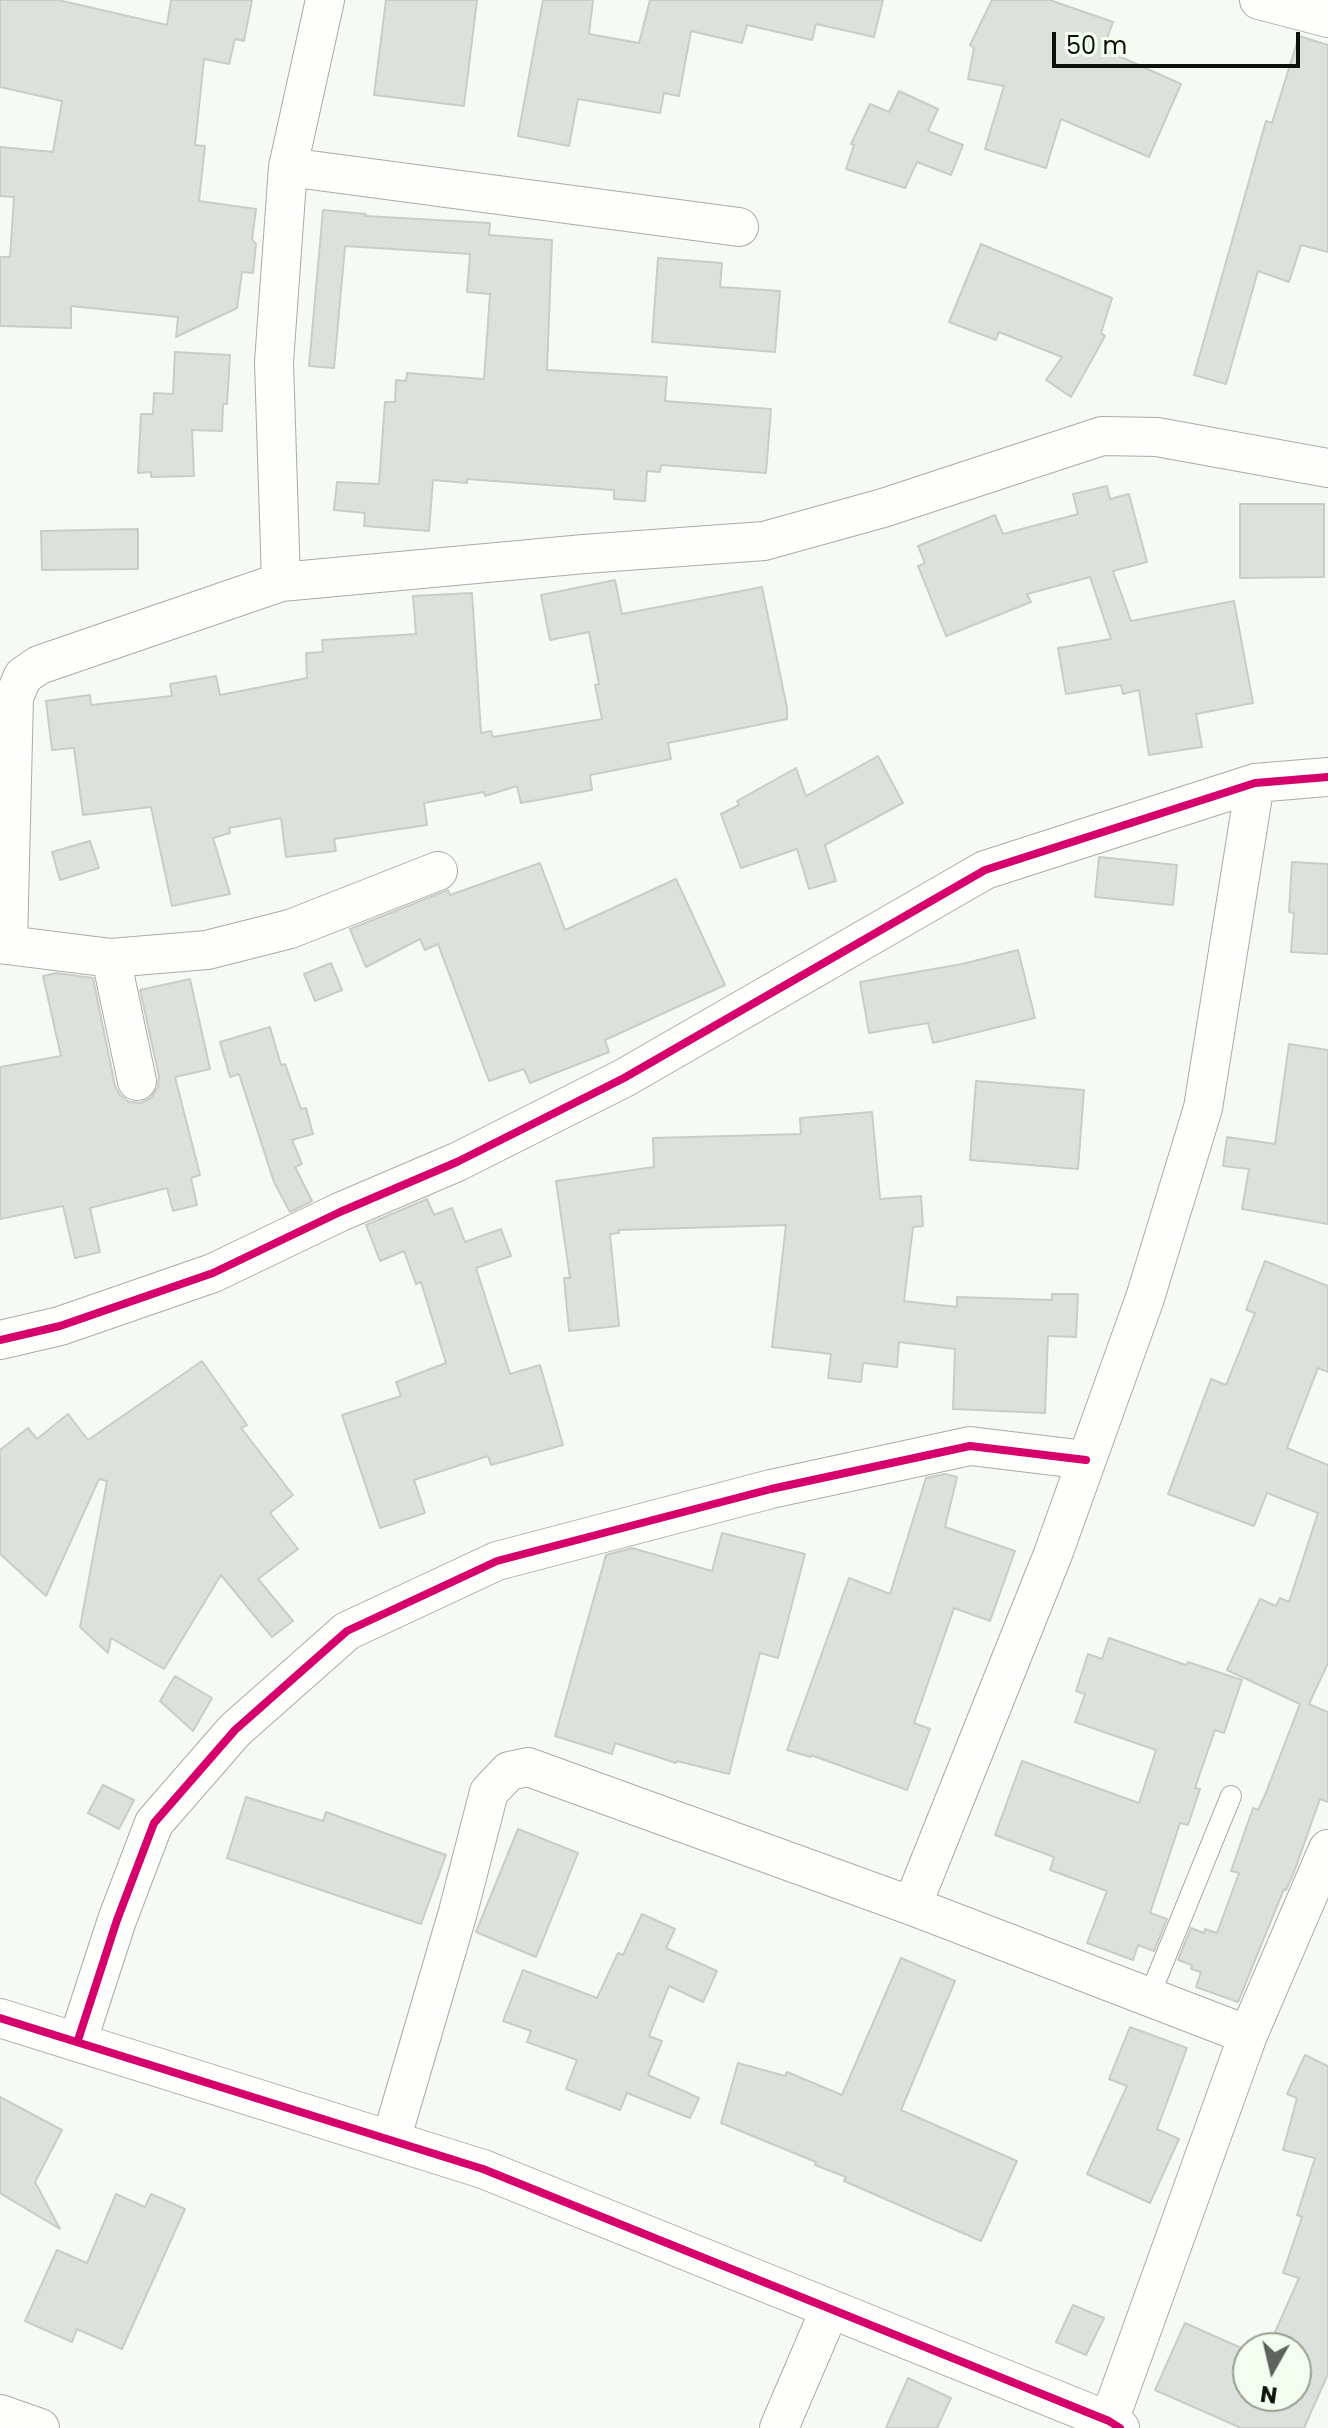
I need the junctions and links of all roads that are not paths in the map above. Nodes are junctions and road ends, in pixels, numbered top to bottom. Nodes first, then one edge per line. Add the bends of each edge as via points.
1 (325, 0) edge
2 (1259, 0) edge
3 (1328, 18) edge
4 (288, 167) junction
5 (739, 227) dead end
6 (1328, 468) edge
7 (281, 582) junction
8 (1328, 777) edge
9 (1255, 783) junction
10 (438, 871) dead end
11 (4, 944) edge
12 (111, 958) junction
13 (137, 1081) dead end
14 (0, 1340) edge
15 (1086, 1460) junction
16 (1231, 1796) dead end
17 (1328, 1849) edge
18 (912, 1906) junction
19 (1149, 1997) junction
20 (0, 2018) edge
21 (1248, 2035) junction
22 (78, 2040) junction
23 (391, 2140) junction
24 (830, 2309) junction
25 (0, 2414) edge
26 (1114, 2424) edge
27 (40, 2428) edge
28 (779, 2428) edge

1 - 4 street
2 - 3 street
4 - 5 street
4 - 7 street via 274,362
6 - 7 street via 1157,437 1102,436 764,541
7 - 11 street via 39,665 23,676 14,697
8 - 9 street
9 - 14 street via 985,870 624,1078 457,1162 213,1273 60,1326
9 - 15 street via 1203,1108 1145,1298
10 - 12 street via 290,929 207,950
11 - 12 street
12 - 13 street
15 - 18 street
15 - 22 street via 970,1446 771,1489 497,1561 347,1631 235,1730 154,1823
16 - 19 lane
17 - 21 street
18 - 19 street
18 - 23 street via 528,1767 509,1771 489,1792
19 - 21 street
20 - 22 street
21 - 26 street
22 - 23 street
23 - 24 street via 483,2169
24 - 26 street
24 - 28 street
25 - 27 street

